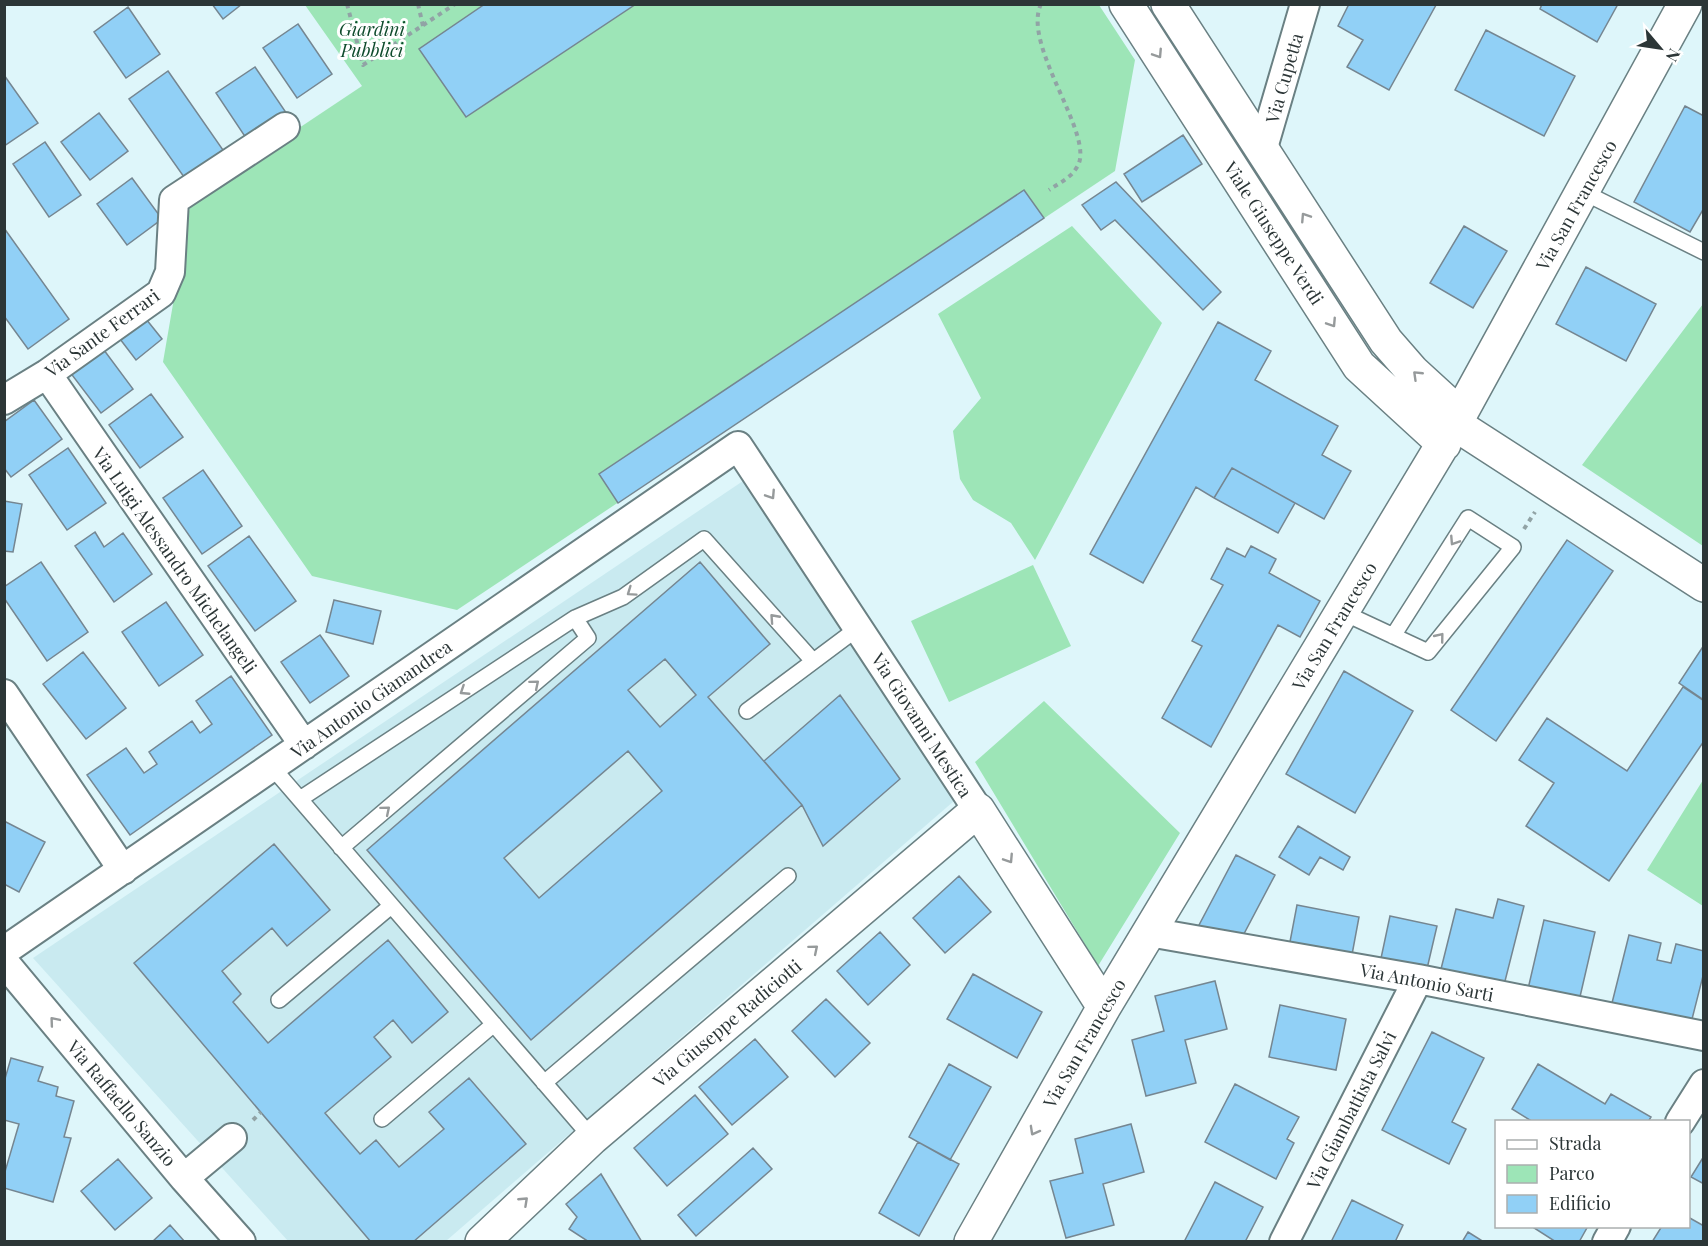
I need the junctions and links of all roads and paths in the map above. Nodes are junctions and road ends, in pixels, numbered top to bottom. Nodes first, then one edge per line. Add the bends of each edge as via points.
1 (347, 4) edge
2 (418, 4) edge
3 (455, 4) edge
4 (1041, 4) edge
5 (1126, 4) edge
6 (1168, 4) edge
7 (1305, 4) edge
8 (1685, 4) edge
9 (423, 26) junction
10 (285, 127) dead end
11 (1262, 151) junction
12 (1048, 190) dead end
13 (1583, 192) junction
14 (1704, 252) edge
15 (46, 374) junction
16 (4, 400) edge
17 (1453, 428) junction
18 (738, 446) joint
19 (1551, 486) junction
20 (1513, 547) junction
21 (1704, 585) edge
22 (1342, 612) junction
23 (575, 618) junction
24 (858, 628) junction
25 (1393, 636) junction
26 (813, 661) junction
27 (4, 694) edge
28 (747, 711) dead end
29 (304, 745) junction
30 (272, 767) junction
31 (300, 799) junction
32 (978, 810) junction
33 (341, 848) junction
34 (123, 870) junction
35 (788, 876) dead end
36 (391, 906) junction
37 (1149, 932) junction
38 (4, 951) edge
39 (4, 962) edge
40 (1418, 979) junction
41 (279, 1000) dead end
42 (1104, 1007) junction
43 (494, 1024) junction
44 (1704, 1036) edge
45 (544, 1083) junction
46 (1704, 1084) edge
47 (382, 1119) dead end
48 (1681, 1120) edge
49 (232, 1138) dead end
50 (591, 1138) junction
51 (184, 1178) junction
52 (1615, 1228) edge
53 (242, 1242) edge
54 (482, 1242) edge
55 (971, 1242) edge
56 (1284, 1242) edge
57 (1607, 1242) edge

1 - 9 path via 363,65
2 - 9 path
3 - 9 path
4 - 12 path via 1037,32 1070,114 1081,156 1079,166
5 -> 17 street, Viale Giuseppe Verdi via 1359,366
6 - 11 street, Viale Giuseppe Verdi
7 - 11 street, Via Cupetta
8 - 13 street, Via San Francesco
10 - 15 street, Via Sante Ferrari via 174,200 170,272 161,293
17 -> 11 street, Viale Giuseppe Verdi via 1386,341
13 - 14 lane
13 - 17 street, Via San Francesco
15 - 16 street, Via Sante Ferrari
15 - 29 street, Via Luigi Alessandro Michelangeli
17 - 19 street, Viale Giuseppe Verdi
17 - 22 street, Via San Francesco
18 -> 24 street, Via Giovanni Mestica
18 - 29 street, Via Antonio Gianandrea
19 - 20 path
19 - 21 street, Viale Giuseppe Verdi
25 -> 20 lane via 1428,652
20 -> 25 lane via 1468,518
22 - 25 lane
22 - 37 street, Via San Francesco
26 -> 23 lane via 704,539 623,597
23 -> 31 lane
33 -> 23 lane via 588,638
24 - 26 lane
24 - 32 street, Via Giovanni Mestica
26 - 28 lane
27 - 34 street
29 - 30 street, Via Antonio Gianandrea
30 - 31 lane
30 - 34 street, Via Antonio Gianandrea
31 - 33 lane
32 -> 42 street, Via Giovanni Mestica
50 -> 32 street, Via Giuseppe Radiciotti
33 - 36 lane
34 - 38 street, Via Antonio Gianandrea
35 - 45 lane
36 - 41 lane
36 - 43 lane
37 - 40 street, Via Antonio Sarti
37 - 42 street, Via San Francesco
51 -> 39 street, Via Raffaello Sanzio
40 - 44 street, Via Antonio Sarti
40 - 56 street, Via Giambattista Salvi
42 -> 55 street, Via San Francesco
43 - 45 lane
43 - 47 lane
45 - 50 lane
46 - 48 street
49 - 51 street
54 -> 50 street, Via Giuseppe Radiciotti
51 - 53 street, Via Raffaello Sanzio
52 - 57 street

